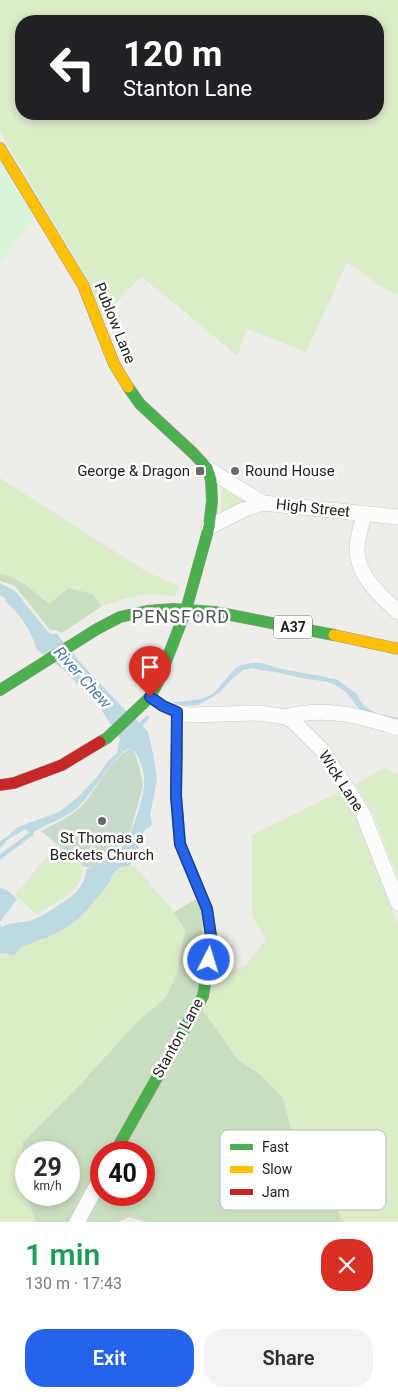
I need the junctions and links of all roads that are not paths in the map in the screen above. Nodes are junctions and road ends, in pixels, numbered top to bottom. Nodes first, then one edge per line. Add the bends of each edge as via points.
1 (0, 148) edge
2 (207, 468) junction
3 (264, 503) junction
4 (364, 514) junction
5 (398, 517) edge
6 (209, 527) junction
7 (186, 610) junction
8 (398, 612) edge
9 (398, 649) edge
10 (0, 690) edge
11 (150, 697) junction
12 (177, 712) junction
13 (286, 717) junction
14 (398, 728) edge
15 (0, 785) edge
16 (398, 903) edge
17 (121, 1141) edge
18 (90, 1198) edge
19 (77, 1222) edge

1 - 2 main road, Publow Lane via 83,285 124,382 140,404
2 - 3 street, High Street
2 - 6 main road via 212,501
3 - 4 street, High Street
3 - 6 street
4 - 5 street, High Street
4 - 8 street via 356,551 359,562 368,582
6 - 7 main road
7 - 9 main road, A37 via 215,612
7 - 10 main road, A37 via 135,613 110,622
7 - 11 main road
11 - 12 main road
11 - 15 main road via 109,737 62,765
12 - 13 street via 190,715 259,713
12 - 17 main road, Stanton Lane via 176,796 180,844 207,909 212,943 203,996
13 - 14 street via 312,712 352,715
13 - 16 street, Wick Lane via 323,751 363,814
18 - 19 street

